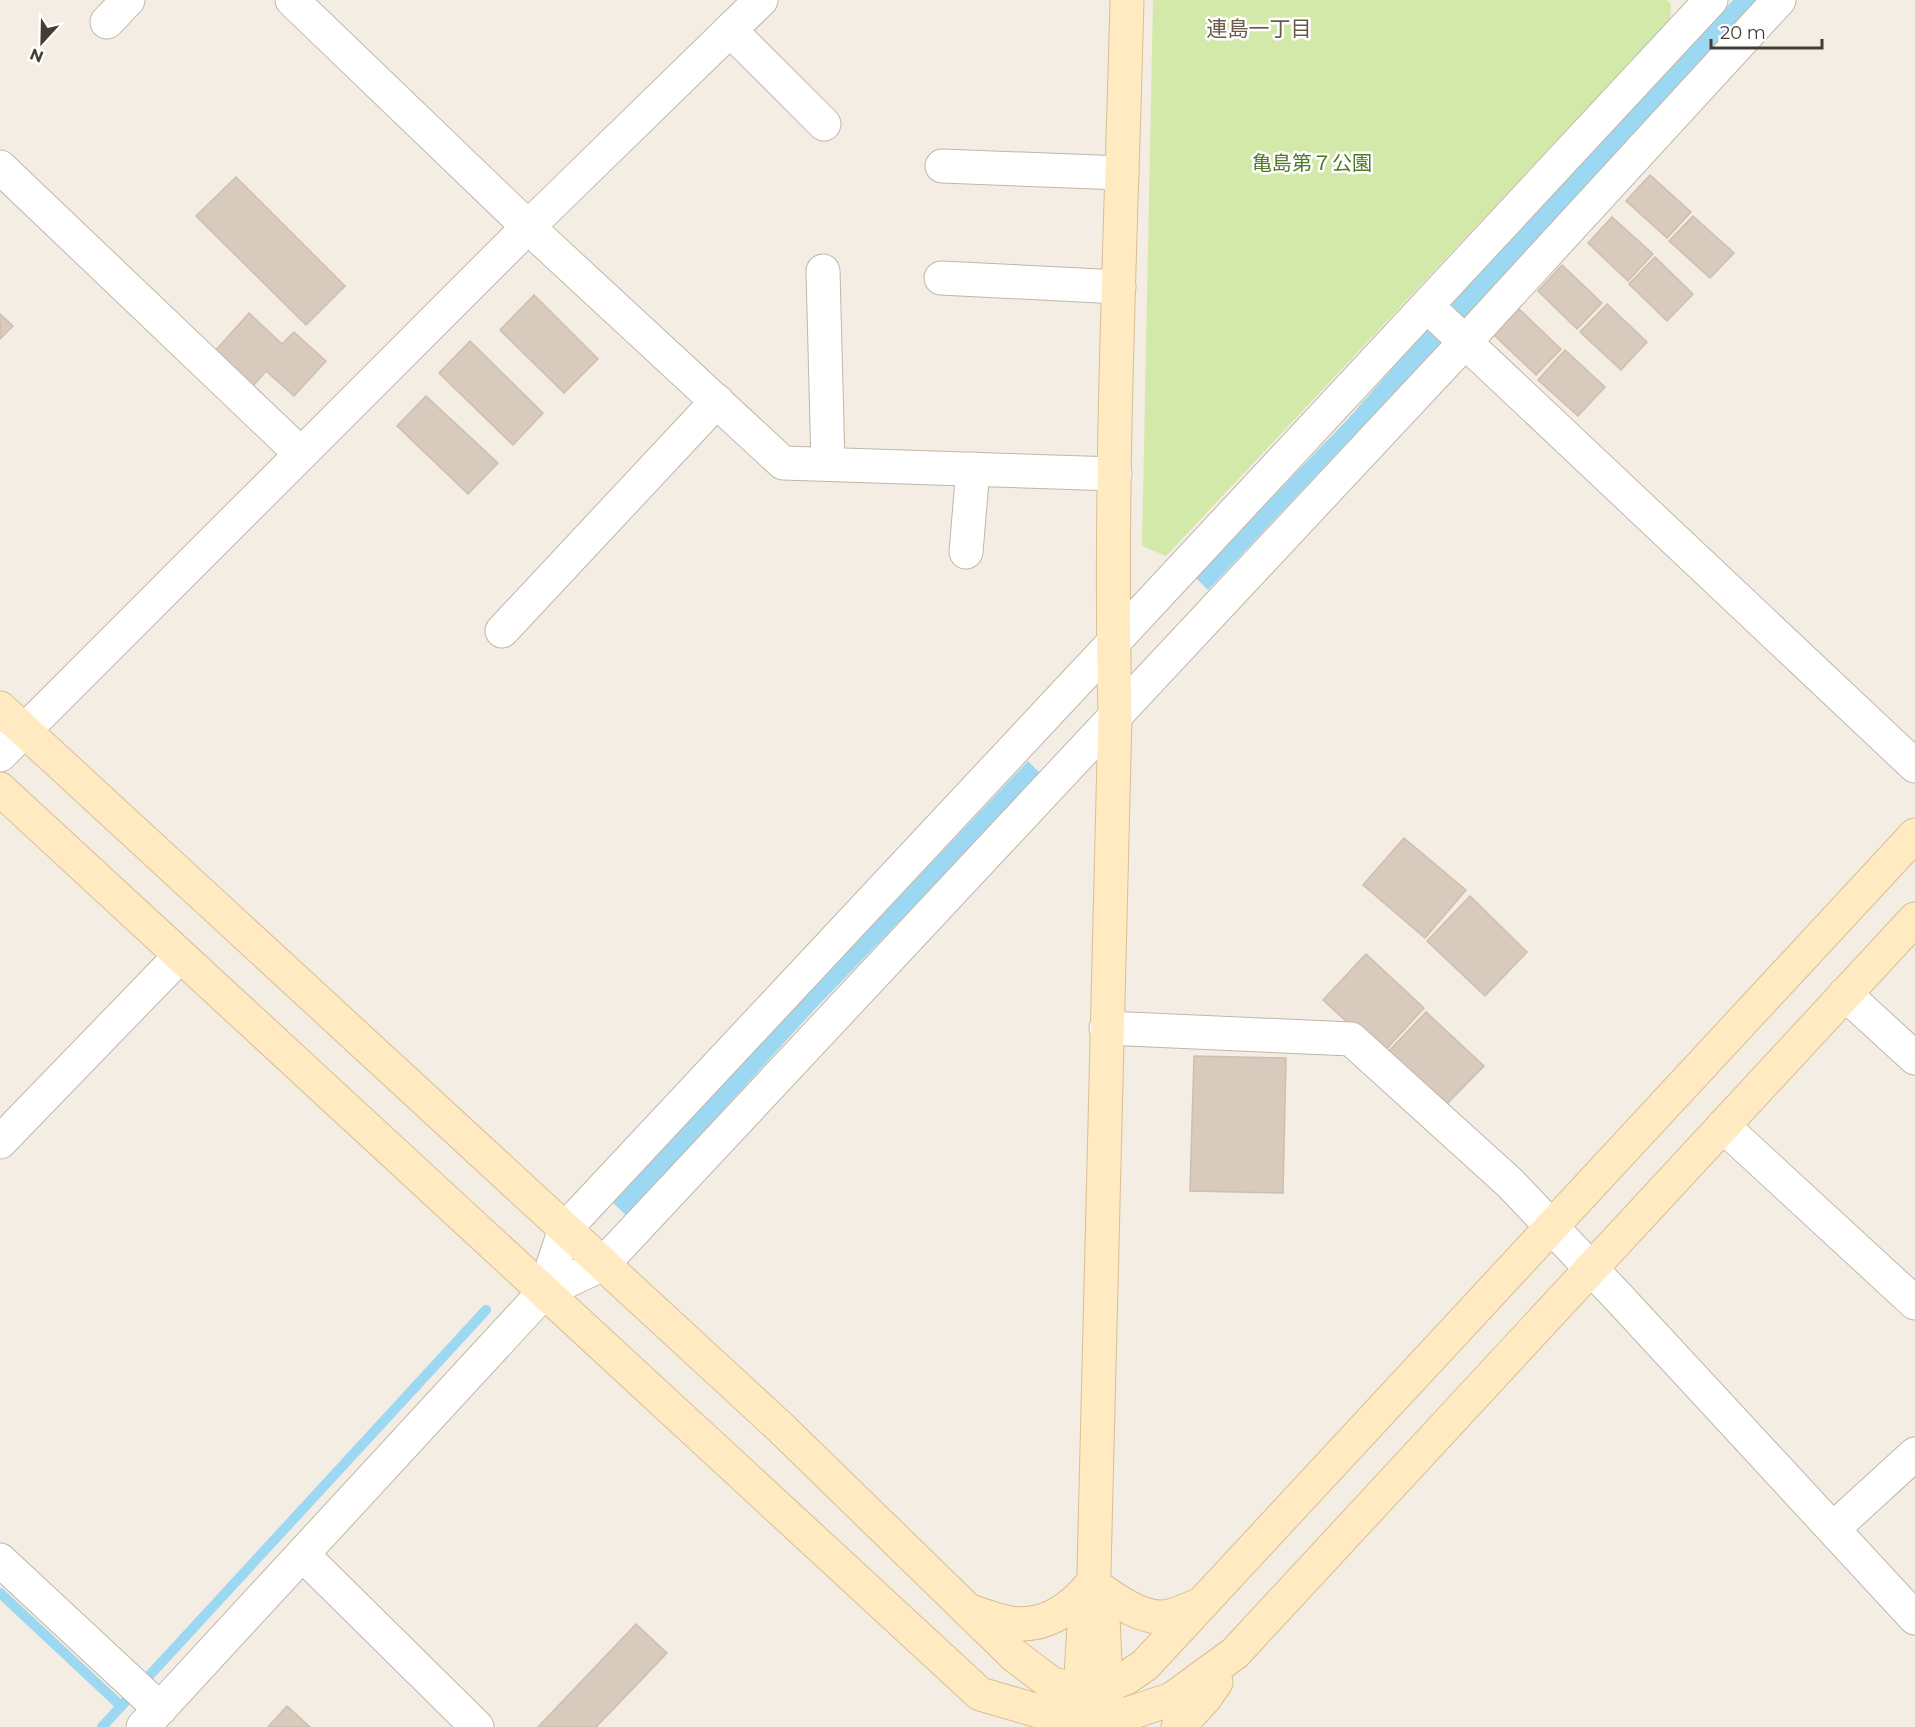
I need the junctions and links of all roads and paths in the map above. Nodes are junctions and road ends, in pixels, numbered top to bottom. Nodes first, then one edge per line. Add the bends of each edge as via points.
1 (761, 0) edge
2 (1127, 0) edge
3 (1779, 0) edge
4 (294, 1) edge
5 (1718, 15) edge
6 (730, 30) junction
7 (824, 124) dead end
8 (942, 166) dead end
9 (0, 167) edge
10 (1122, 173) junction
11 (528, 227) junction
12 (823, 271) dead end
13 (941, 278) dead end
14 (1119, 286) junction
15 (1446, 323) junction
16 (717, 401) junction
17 (301, 454) junction
18 (828, 464) junction
19 (973, 469) junction
20 (1114, 474) junction
21 (966, 552) dead end
22 (502, 632) dead end
23 (1113, 644) junction
24 (0, 708) edge
25 (1115, 716) junction
26 (25, 731) junction
27 (0, 755) edge
28 (1915, 766) edge
29 (0, 789) edge
30 (1915, 835) edge
31 (1915, 918) edge
32 (180, 956) junction
33 (1845, 994) junction
34 (1106, 1028) junction
35 (1915, 1058) edge
36 (1723, 1126) junction
37 (0, 1142) edge
38 (1552, 1227) junction
39 (564, 1230) junction
40 (603, 1264) junction
41 (1591, 1268) junction
42 (544, 1292) junction
43 (1915, 1303) edge
44 (1915, 1454) edge
45 (1833, 1529) junction
46 (303, 1555) junction
47 (0, 1560) edge
48 (1093, 1584) junction
49 (1203, 1604) junction
50 (965, 1609) junction
51 (1915, 1618) edge
52 (1235, 1653) junction
53 (980, 1694) junction
54 (144, 1702) edge
55 (1093, 1710) edge
56 (477, 1727) edge
57 (1006, 1727) edge
58 (1178, 1727) edge

1 - 6 street
2 - 10 street
3 - 5 street
4 - 11 street
5 - 15 street
5 - 15 street
6 - 7 street
6 - 11 street
8 - 10 street
9 - 17 street
10 - 14 street
11 - 16 street
11 - 17 street
12 - 18 street
13 - 14 street
14 - 20 street
15 - 23 street
15 - 25 street
15 - 28 street
16 - 18 street via 783,463
16 - 22 street
17 - 26 street
18 - 19 street
19 - 20 street
19 - 21 street
20 - 23 street
23 - 25 street
23 - 39 street
24 - 26 street
25 - 34 street
25 - 40 street
26 - 27 street
26 - 39 street
29 - 32 street
30 - 38 street
31 - 33 street
32 - 37 street
32 - 42 street
33 - 35 street
33 - 36 street
34 - 38 street via 1351,1039
34 - 48 street
36 - 41 street
36 - 43 street
38 - 41 street
38 - 49 street
39 - 40 street
39 - 42 street
40 - 42 street
40 - 50 street via 780,1427
41 - 45 street
41 - 52 street
42 - 46 street
42 - 53 street
44 - 45 street
45 - 51 street
46 - 54 street
46 - 56 street
47 - 54 street
48 - 49 street via 1144,1614 1162,1617
48 - 50 street via 1054,1618 1027,1624
48 - 55 street via 1083,1616
49 - 55 street via 1146,1665 1126,1677
50 - 55 street via 1041,1677
52 - 55 street via 1172,1699 1146,1709
52 - 58 street via 1205,1698
53 - 55 street via 1059,1717
53 - 57 street

